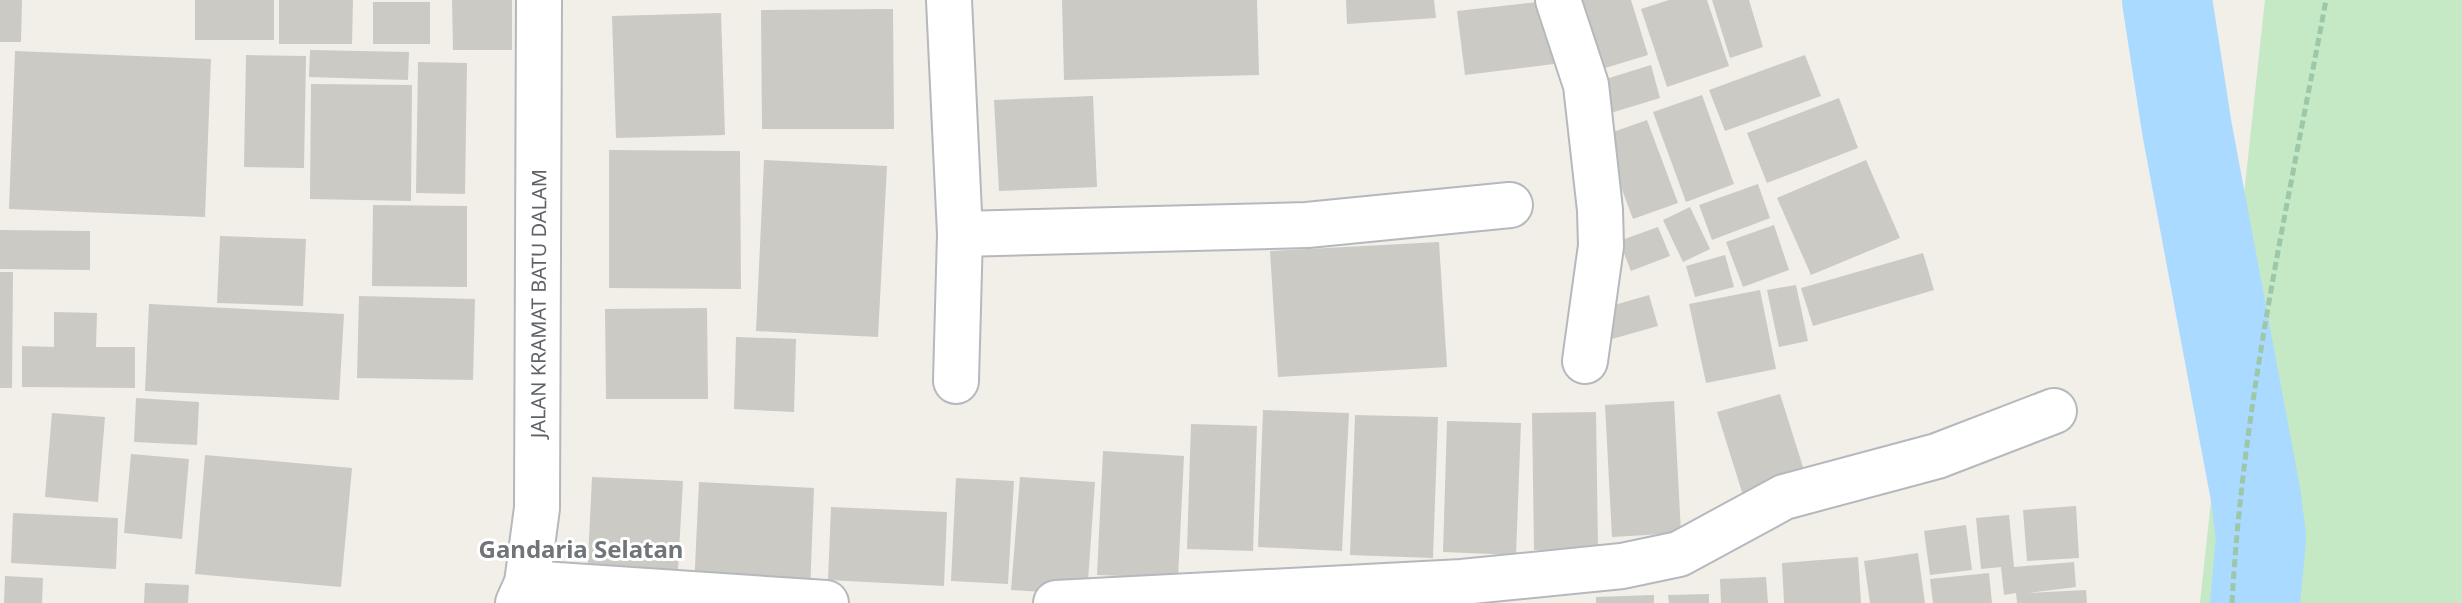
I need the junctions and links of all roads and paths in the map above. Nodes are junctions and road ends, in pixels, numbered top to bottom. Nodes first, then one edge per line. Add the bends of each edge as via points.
1 (539, 0) edge
2 (949, 0) edge
3 (1558, 0) edge
4 (2326, 0) edge
5 (1510, 205) dead end
6 (960, 234) junction
7 (1585, 361) dead end
8 (956, 381) dead end
9 (2054, 411) dead end
10 (1462, 592) edge
11 (522, 593) edge
12 (826, 603) edge
13 (1056, 603) edge
14 (2232, 603) edge

1 - 11 street, JALAN KRAMAT BATU DALAM via 539,466
2 - 6 street
3 - 7 street via 1586,85 1600,210 1601,246
4 - 14 path via 2252,402 2236,517
5 - 6 street via 1307,225
6 - 8 street
9 - 10 street via 1937,456 1784,497 1679,554
10 - 13 street
11 - 12 street

